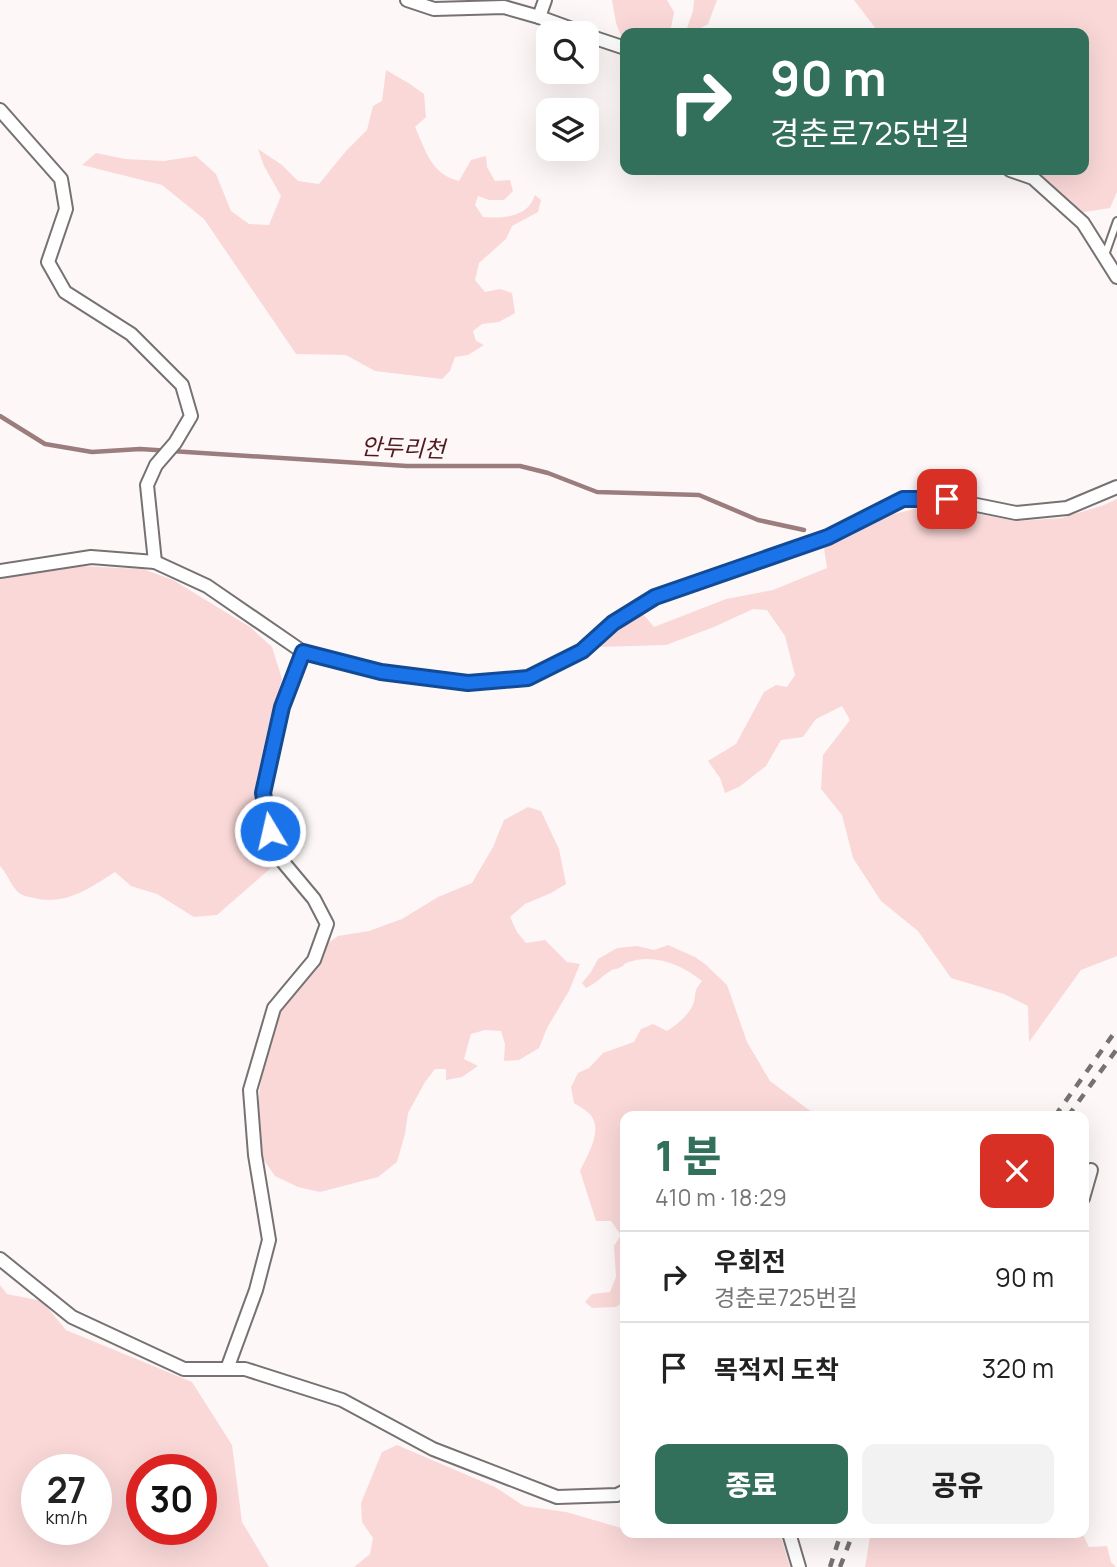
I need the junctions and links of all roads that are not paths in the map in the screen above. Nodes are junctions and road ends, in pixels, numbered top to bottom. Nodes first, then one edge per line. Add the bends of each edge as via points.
1 (407, 0) edge
2 (545, 0) edge
3 (539, 16) junction
4 (552, 21) edge
5 (599, 40) edge
6 (620, 47) edge
7 (0, 110) edge
8 (1024, 175) edge
9 (1117, 221) edge
10 (1112, 267) edge
11 (1117, 487) edge
12 (155, 562) junction
13 (0, 571) edge
14 (303, 652) junction
15 (1091, 1170) dead end
16 (1089, 1177) edge
17 (0, 1259) edge
18 (227, 1369) junction
19 (620, 1493) edge
20 (790, 1538) edge
21 (799, 1567) edge

1 - 3 street via 434,9 504,7
2 - 3 street
3 - 4 street
5 - 6 street
7 - 12 street via 61,178 66,209 48,262 65,292 131,334 182,385 191,416 147,485
8 - 10 street via 1083,223
9 - 10 lane
11 - 14 street via 1067,508 1016,513 947,499 903,499 828,537 655,597 613,623 582,651 528,678 468,683 381,672
12 - 13 street via 91,557
12 - 14 street via 207,586
14 - 18 street via 282,707 263,793 273,850 314,899 327,924 314,960 274,1008 250,1090 255,1155 270,1240
15 - 16 street
17 - 18 street via 72,1317 184,1368
18 - 19 street via 245,1369 342,1400 433,1449 557,1497
20 - 21 street

